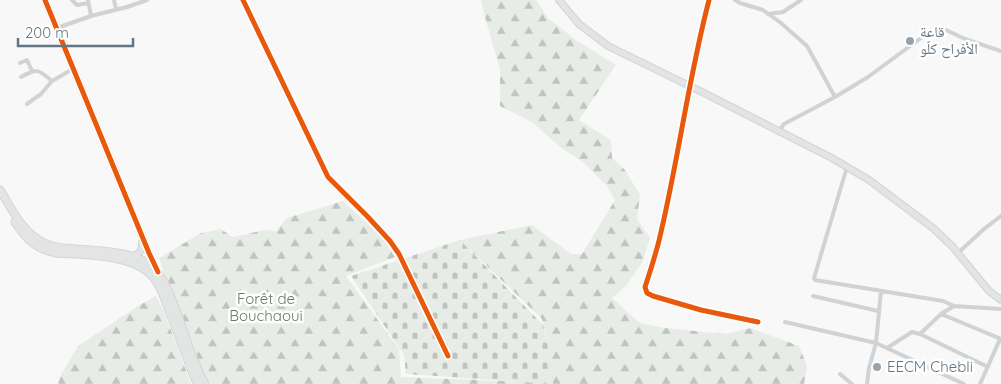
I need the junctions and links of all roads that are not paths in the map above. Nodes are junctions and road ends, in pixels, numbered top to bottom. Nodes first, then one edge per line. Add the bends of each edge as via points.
1 (45, 0) edge
2 (72, 0) edge
3 (114, 0) edge
4 (147, 0) edge
5 (243, 0) edge
6 (559, 0) edge
7 (708, 0) edge
8 (735, 0) edge
9 (801, 0) edge
10 (88, 2) edge
11 (116, 9) junction
12 (768, 14) junction
13 (91, 16) junction
14 (57, 28) junction
15 (1001, 51) edge
16 (20, 63) dead end
17 (73, 69) junction
18 (32, 71) junction
19 (21, 77) dead end
20 (52, 81) junction
21 (690, 86) junction
22 (835, 97) junction
23 (27, 104) dead end
24 (778, 130) junction
25 (847, 167) junction
26 (0, 190) edge
27 (0, 199) edge
28 (1001, 216) edge
29 (140, 233) junction
30 (958, 253) junction
31 (134, 256) junction
32 (158, 272) junction
33 (881, 291) junction
34 (813, 296) dead end
35 (1001, 300) edge
36 (954, 306) junction
37 (1001, 309) edge
38 (878, 311) junction
39 (941, 314) junction
40 (758, 322) dead end
41 (785, 322) dead end
42 (920, 334) junction
43 (1000, 339) edge
44 (876, 344) junction
45 (887, 348) junction
46 (995, 350) junction
47 (1001, 353) edge
48 (448, 356) dead end
49 (988, 367) junction
50 (840, 374) dead end
51 (197, 382) edge
52 (205, 384) edge
53 (852, 384) edge
54 (867, 384) edge
55 (964, 384) edge
56 (980, 384) edge

1 - 14 main road
2 - 10 street via 76,5
3 - 11 street
4 - 11 street
5 - 48 street via 328,177 399,254
6 - 21 main road via 578,24 608,46
7 - 21 street
8 - 12 street
9 - 12 street via 783,12
10 - 13 street
11 - 13 street
12 - 22 street via 807,46
13 - 14 street
14 - 17 main road
15 - 22 street via 946,30 925,35 868,78
16 - 18 street via 27,60
17 - 20 street
17 - 29 main road
18 - 19 street
18 - 20 street via 39,71
20 - 23 street
21 - 24 main road
21 - 40 street via 647,293 701,310
22 - 24 street
24 - 25 main road
25 - 30 main road via 915,213
25 - 33 street via 814,278
26 - 31 highway via 21,224 41,242 57,247
27 - 51 highway via 23,234 41,248 55,253 122,260 149,273 165,298
28 - 30 street
29 - 31 main road via 142,248
29 - 32 main road
30 - 35 main road via 988,291
31 - 32 highway
32 - 52 highway
33 - 36 street
33 - 38 street
34 - 38 street
36 - 37 street
36 - 39 street
38 - 44 street
39 - 42 street
39 - 43 street
41 - 44 street
42 - 45 street via 912,332
42 - 49 street
43 - 46 street
44 - 45 street
44 - 54 street
45 - 55 street
46 - 47 street
46 - 49 street
49 - 56 street
50 - 53 street

